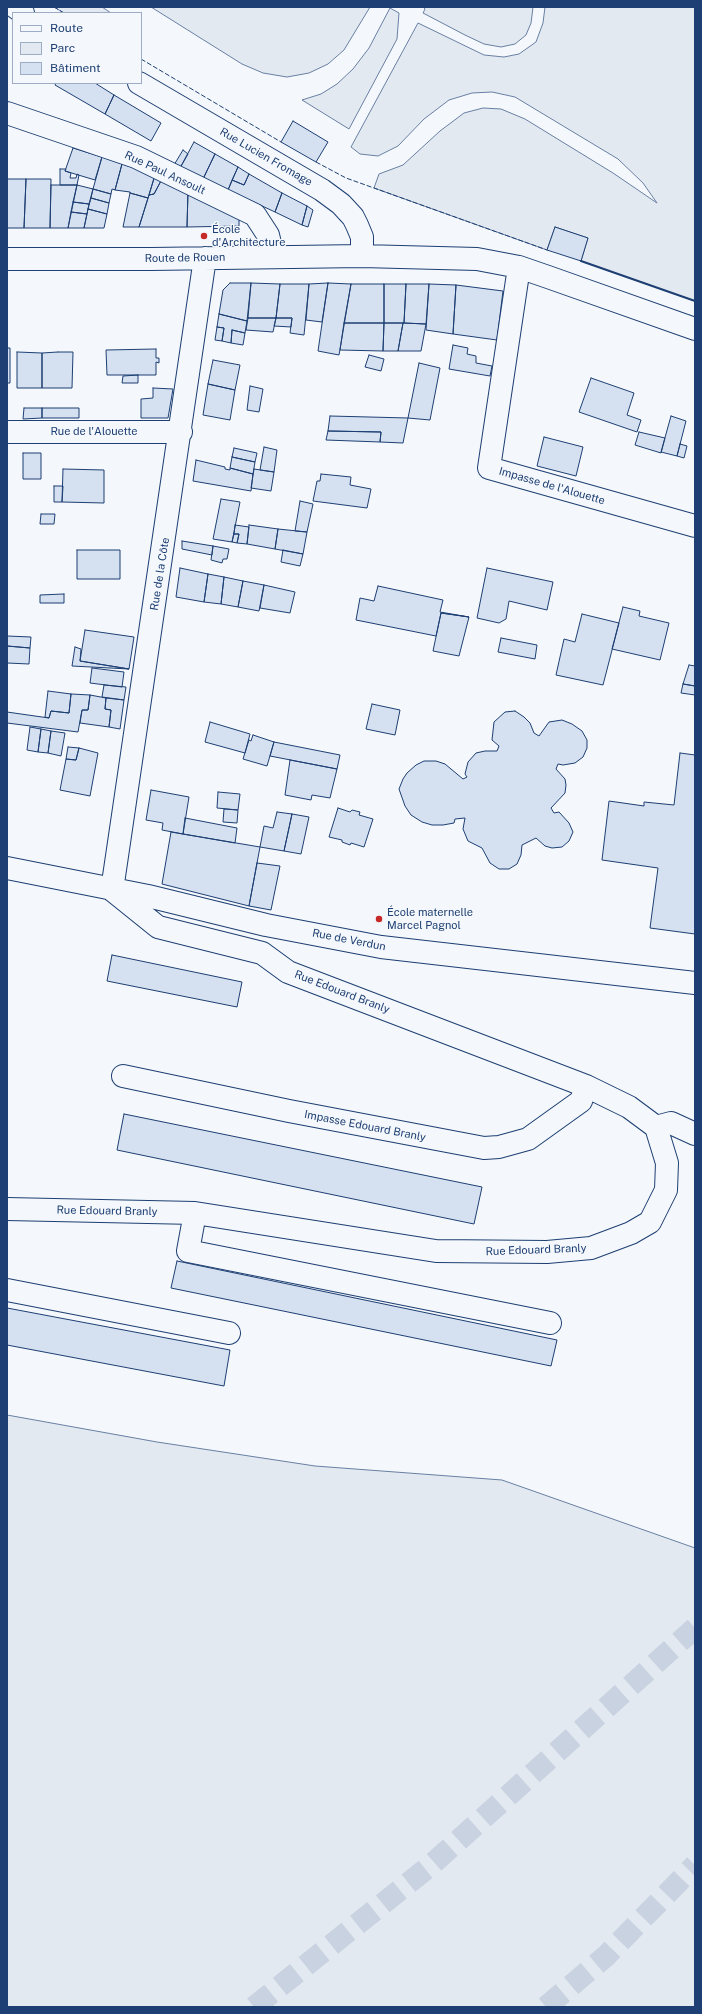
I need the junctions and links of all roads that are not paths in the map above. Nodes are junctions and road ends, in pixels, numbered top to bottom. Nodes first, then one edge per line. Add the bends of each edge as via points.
1 (141, 84) edge
2 (7, 113) edge
3 (273, 256) junction
4 (362, 256) junction
5 (205, 258) junction
6 (7, 259) edge
7 (519, 267) junction
8 (695, 329) edge
9 (7, 432) edge
10 (181, 432) junction
11 (695, 526) edge
12 (7, 868) edge
13 (112, 890) junction
14 (266, 924) junction
15 (262, 953) junction
16 (695, 983) edge
17 (123, 1076) dead end
18 (586, 1086) junction
19 (656, 1127) junction
20 (695, 1134) edge
21 (7, 1209) edge
22 (195, 1214) junction
23 (7, 1290) edge
24 (550, 1323) dead end
25 (229, 1333) dead end

1 - 4 street, Rue Lucien Fromage via 326,192 353,217 362,237
2 - 3 street, Rue Paul Ansoult via 136,157 255,215 268,235
3 - 4 street, Route de Rouen
3 - 5 street, Route de Rouen
4 - 7 street, Route de Rouen via 476,259
5 - 6 street, Route de Rouen
5 - 10 street, Rue de la Côte
7 - 8 street, Route de Rouen
7 - 11 street, Impasse de l'Alouette via 489,468
9 - 10 street, Rue de l'Alouette
10 - 13 street, Rue de la Côte
12 - 13 street, Rue de Verdun
13 - 14 street, Rue de Verdun
13 - 15 street, Rue Edouard Branly via 158,927
14 - 15 street
14 - 16 street, Rue de Verdun via 381,947
15 - 18 street, Rue Edouard Branly via 288,972
17 - 18 street, Impasse Edouard Branly via 484,1148 499,1147 528,1139 582,1101
18 - 19 street, Rue Edouard Branly via 629,1107
19 - 20 street via 671,1123
19 - 22 street, Rue Edouard Branly via 667,1163 666,1190 650,1222 631,1233 591,1248 546,1252 436,1251
21 - 22 street, Rue Edouard Branly
22 - 24 street via 188,1251
23 - 25 street

